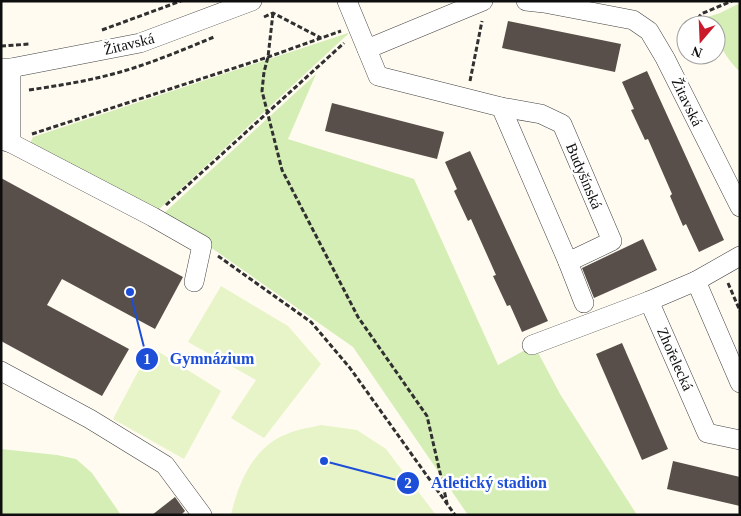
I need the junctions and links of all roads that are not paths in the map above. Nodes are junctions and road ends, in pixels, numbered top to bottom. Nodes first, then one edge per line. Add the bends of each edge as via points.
1 (252, 1) edge
2 (348, 1) edge
3 (526, 1) edge
4 (483, 9) edge
5 (367, 49) junction
6 (6, 68) edge
7 (502, 107) junction
8 (6, 142) edge
9 (740, 207) edge
10 (740, 256) edge
11 (568, 262) junction
12 (696, 281) junction
13 (194, 282) dead end
14 (649, 301) junction
15 (584, 303) dead end
16 (532, 344) dead end
17 (1, 371) edge
18 (740, 383) edge
19 (740, 440) edge
20 (202, 515) edge

1 - 6 street, Žitavská via 140,43
2 - 5 street, Budyšínská
3 - 9 street, Žitavská via 633,20 649,31
4 - 5 street
5 - 7 street, Budyšínská via 378,76
6 - 8 street
7 - 11 street
7 - 11 street, Budyšínská via 541,114 562,124 612,241
8 - 13 street via 202,245
10 - 12 street
11 - 15 street
12 - 14 street
12 - 18 street
14 - 16 street
14 - 19 street, Zhořelecká via 707,433
17 - 20 street via 90,419 165,465

